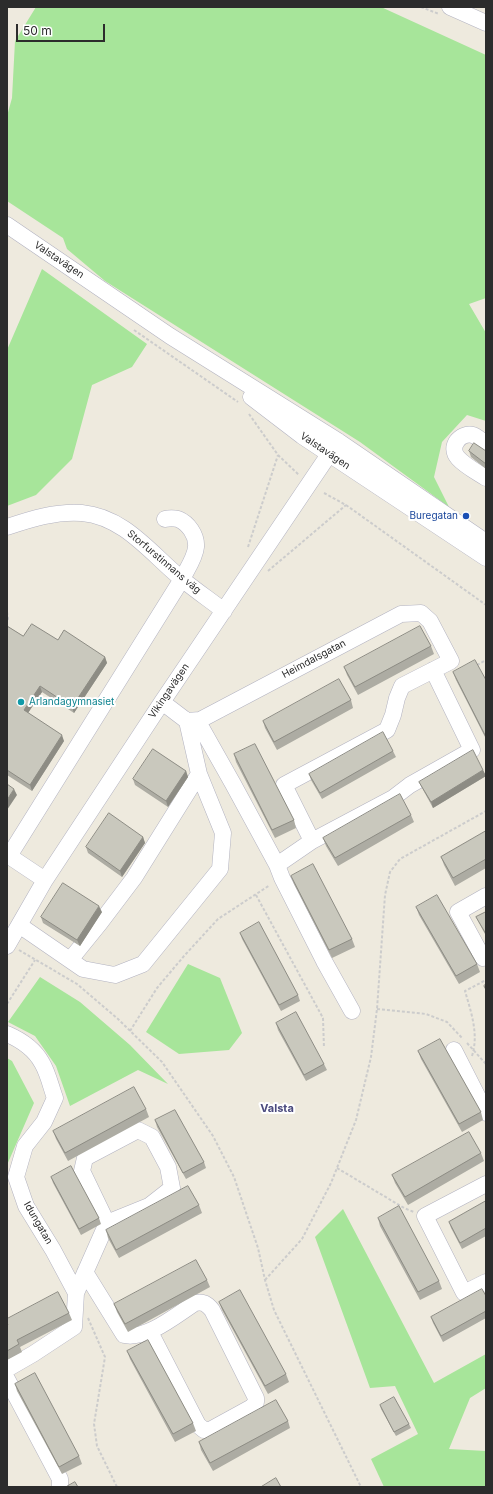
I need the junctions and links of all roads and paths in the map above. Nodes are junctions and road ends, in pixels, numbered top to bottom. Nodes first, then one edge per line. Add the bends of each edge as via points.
1 (450, 7) edge
2 (486, 23) edge
3 (7, 225) edge
4 (131, 328) dead end
5 (170, 336) junction
6 (242, 404) dead end
7 (246, 411) dead end
8 (338, 441) junction
9 (486, 444) edge
10 (329, 454) junction
11 (278, 455) junction
12 (300, 475) dead end
13 (486, 478) edge
14 (324, 493) dead end
15 (165, 518) dead end
16 (7, 527) edge
17 (486, 542) edge
18 (248, 548) dead end
19 (486, 558) edge
20 (182, 579) junction
21 (486, 605) edge
22 (224, 611) junction
23 (7, 612) edge
24 (7, 620) edge
25 (486, 660) edge
26 (473, 667) edge
27 (433, 670) junction
28 (162, 702) junction
29 (187, 720) junction
30 (199, 774) junction
31 (486, 811) edge
32 (312, 841) junction
33 (279, 871) junction
34 (45, 880) junction
35 (256, 894) junction
36 (486, 896) edge
37 (19, 925) junction
38 (12, 948) edge
39 (485, 959) edge
40 (35, 960) junction
41 (70, 960) junction
42 (486, 980) edge
43 (7, 1004) edge
44 (377, 1009) junction
45 (352, 1010) dead end
46 (130, 1030) junction
47 (7, 1034) edge
48 (324, 1048) dead end
49 (454, 1050) dead end
50 (474, 1051) junction
51 (486, 1064) edge
52 (466, 1074) junction
53 (486, 1113) edge
54 (337, 1168) junction
55 (486, 1184) edge
56 (425, 1216) junction
57 (107, 1223) junction
58 (85, 1272) junction
59 (265, 1280) junction
60 (486, 1282) edge
61 (76, 1293) junction
62 (85, 1312) dead end
63 (150, 1332) junction
64 (7, 1369) edge
65 (7, 1379) edge
66 (60, 1487) edge
67 (118, 1487) edge
68 (361, 1487) edge

1 - 2 street
3 - 5 street, Valstavägen
4 - 6 path
5 - 8 street, Valstavägen
5 - 10 street, Valstavägen
7 - 11 path
8 - 10 street, Vikingavägen
8 - 17 street, Valstavägen
9 - 13 street via 468,434 461,436 455,443 454,452 458,458
10 - 19 street, Valstavägen
10 - 22 street, Vikingavägen
11 - 12 path
11 - 18 path
14 - 21 path via 346,505
15 - 20 street via 176,518 184,522 194,537 194,555
16 - 20 street, Storfurstinnans väg via 60,514 82,513 104,518 140,540
20 - 22 street, Storfurstinnans väg
20 - 34 street via 10,856
22 - 28 street, Vikingavägen
23 - 24 path
25 - 26 path
27 - 29 street, Heimdalsgatan via 450,661 430,621 420,613 400,614 200,720
27 - 32 street via 402,686 387,730 284,785
27 - 32 street via 472,750 410,785 393,798
28 - 29 street
28 - 34 street, Vikingavägen
29 - 30 street
29 - 33 street via 202,728
30 - 41 street via 134,878
30 - 41 street via 223,833 220,869 143,964 115,975 83,969
31 - 44 path via 400,859 390,872 385,895
32 - 33 street
33 - 35 path
33 - 45 street via 324,961
34 - 37 street, Vikingavägen
35 - 46 path via 218,920 184,956 157,988
35 - 48 path via 323,1018
36 - 39 street via 458,912
37 - 38 street, Vikingavägen
37 - 41 street
38 - 40 path
40 - 43 path
40 - 46 path via 77,984
42 - 50 path via 465,991 475,1022
44 - 50 path via 426,1014 447,1022
44 - 54 path via 371,1057 356,1120
46 - 59 path via 162,1062 213,1136 234,1177 258,1248
47 - 61 street, Idungatan via 30,1048 42,1063 55,1098 44,1122 25,1146 16,1177 26,1206
49 - 52 street
50 - 51 path
50 - 52 path
52 - 53 street
54 - 56 path via 404,1208
54 - 59 path via 302,1239
55 - 56 street
56 - 60 street via 464,1293
57 - 57 street via 149,1206 172,1188 168,1167 152,1137 138,1130 85,1158 82,1170
57 - 58 street
58 - 61 street
58 - 63 street via 124,1335
59 - 68 path via 274,1310
61 - 64 street via 74,1327
62 - 67 path via 105,1358 94,1424 97,1446
63 - 63 street via 195,1303 206,1304 212,1310 256,1402 252,1407 210,1430 204,1430 198,1424
65 - 66 street via 60,1478

